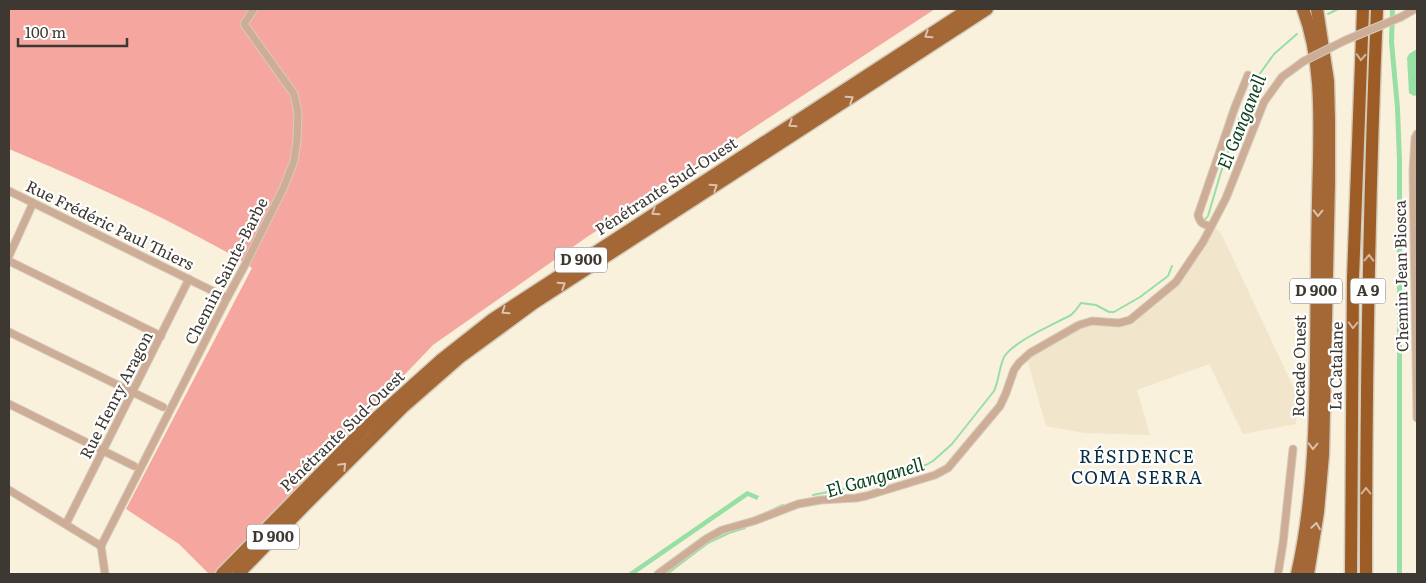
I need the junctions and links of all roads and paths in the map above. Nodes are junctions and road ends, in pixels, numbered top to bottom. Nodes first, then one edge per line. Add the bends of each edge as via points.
1 (254, 9) edge
2 (969, 9) edge
3 (987, 9) edge
4 (1303, 9) edge
5 (1317, 9) edge
6 (1363, 9) edge
7 (1377, 9) edge
8 (1415, 9) edge
9 (1248, 75) dead end
10 (1417, 134) edge
11 (9, 191) edge
12 (34, 203) junction
13 (1211, 226) junction
14 (9, 256) edge
15 (9, 261) edge
16 (189, 279) junction
17 (227, 298) junction
18 (9, 332) edge
19 (161, 336) junction
20 (132, 393) junction
21 (9, 404) edge
22 (163, 407) dead end
23 (1417, 418) edge
24 (1292, 449) dead end
25 (103, 450) junction
26 (134, 466) dead end
27 (9, 490) edge
28 (66, 524) junction
29 (102, 546) junction
30 (105, 574) edge
31 (222, 574) edge
32 (238, 574) edge
33 (658, 574) edge
34 (1278, 574) edge
35 (1297, 574) edge
36 (1308, 574) edge
37 (1351, 574) edge
38 (1366, 574) edge

1 - 17 street, Chemin Sainte-Barbe via 244,24 294,94 298,114 297,140 294,160 283,188
2 -> 31 highway, Pénétrante Sud-Ouest / D 900 via 493,319 441,360 364,429
32 -> 3 highway, Pénétrante Sud-Ouest / D 900 via 403,407 459,358 534,303
4 -> 35 highway, Rocade Ouest / D 900 via 1318,81 1320,124 1313,454 1308,512
36 -> 5 highway, Rocade Ouest / D 900 via 1323,455 1328,191 1328,81
6 -> 37 highway, La Catalane / A 9 via 1353,278
38 -> 7 highway, La Catalane / A 9 via 1371,142
8 - 13 street, bridge via 1304,61 1282,77 1264,102 1226,198
9 - 13 street via 1198,215 1200,222
10 - 23 street, Chemin Jean Biosca via 1413,170
11 - 12 street, Rue Frédéric Paul Thiers
12 - 14 street
12 - 16 street, Rue Frédéric Paul Thiers
13 - 33 street via 1176,282 1130,320 1119,323 1092,321 1079,325 1024,358 1014,370 1000,406 948,468 866,496 798,504 722,530
15 - 19 street
16 - 17 street, Rue Frédéric Paul Thiers
16 - 19 street, Rue Henry Aragon
17 - 29 street, Chemin Sainte-Barbe
18 - 20 street
19 - 20 street, Rue Henry Aragon
20 - 22 street
20 - 25 street, Rue Henry Aragon
21 - 25 street
24 - 34 street
25 - 26 street
25 - 28 street, Rue Henry Aragon
27 - 28 street
28 - 29 street
29 - 30 street

